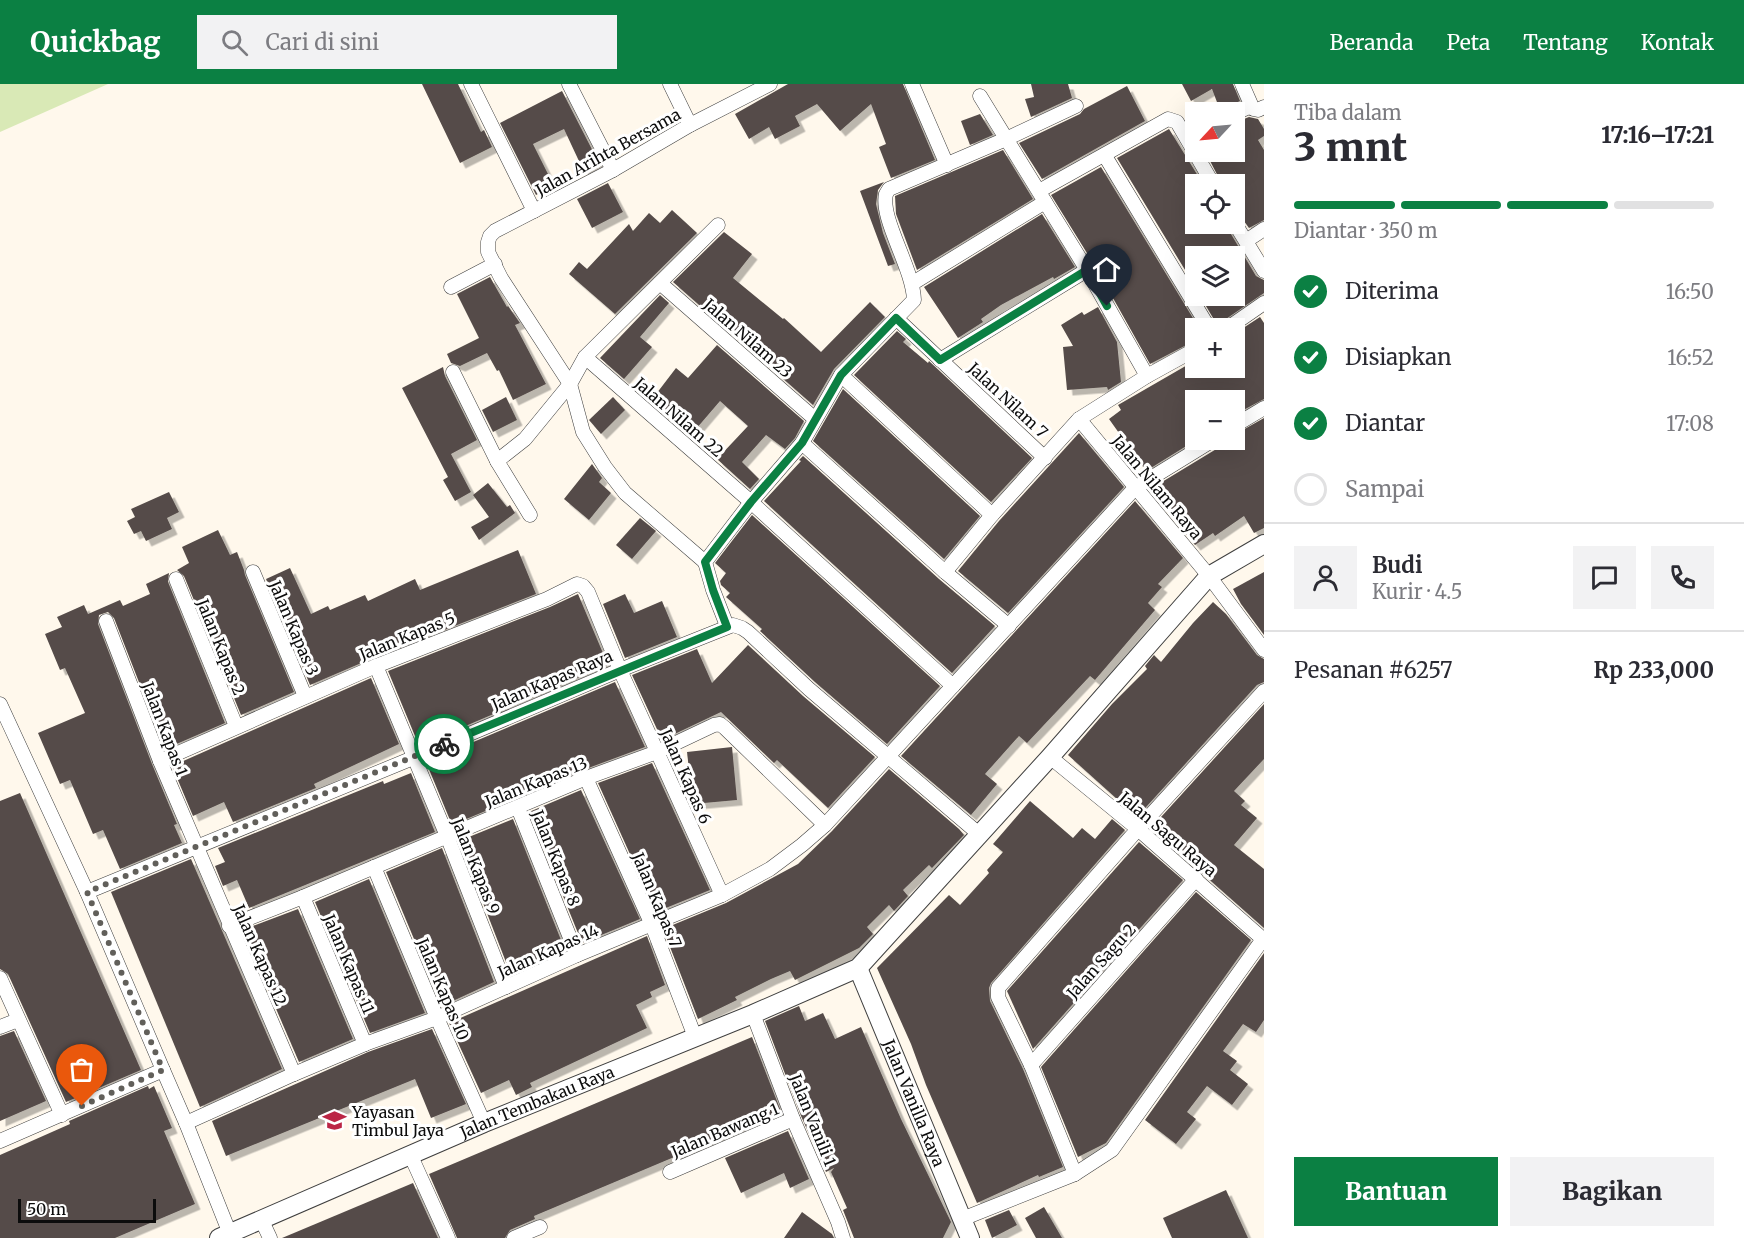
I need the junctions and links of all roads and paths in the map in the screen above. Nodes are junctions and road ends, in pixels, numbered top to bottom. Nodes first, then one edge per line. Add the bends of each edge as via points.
1 (471, 84) edge
2 (569, 84) edge
3 (670, 84) edge
4 (770, 84) edge
5 (912, 84) edge
6 (1242, 84) edge
7 (980, 96) dead end
8 (1076, 106) dead end
9 (1258, 106) edge
10 (690, 125) junction
11 (1006, 139) junction
12 (1105, 156) junction
13 (946, 165) junction
14 (613, 170) junction
15 (1207, 174) edge
16 (1042, 197) junction
17 (534, 211) junction
18 (718, 225) dead end
19 (1264, 229) edge
20 (1242, 234) edge
21 (1246, 241) junction
22 (495, 264) junction
23 (1087, 270) junction
24 (1264, 271) edge
25 (660, 283) junction
26 (913, 283) junction
27 (451, 287) dead end
28 (1264, 303) edge
29 (896, 318) junction
30 (1203, 318) edge
31 (1242, 318) edge
32 (1185, 355) edge
33 (585, 357) junction
34 (940, 360) junction
35 (453, 372) dead end
36 (841, 375) junction
37 (1147, 376) junction
38 (570, 384) junction
39 (1264, 408) edge
40 (815, 419) junction
41 (1079, 419) junction
42 (1245, 419) edge
43 (802, 443) junction
44 (1197, 450) edge
45 (1045, 458) junction
46 (497, 461) junction
47 (1136, 488) junction
48 (751, 502) junction
49 (530, 515) dead end
50 (992, 515) junction
51 (1264, 544) edge
52 (705, 562) junction
53 (253, 572) dead end
54 (945, 572) junction
55 (1209, 576) junction
56 (176, 579) dead end
57 (106, 621) dead end
58 (1009, 626) junction
59 (727, 627) junction
60 (1264, 650) edge
61 (376, 666) junction
62 (620, 670) junction
63 (953, 686) junction
64 (1264, 691) edge
65 (305, 696) junction
66 (0, 704) edge
67 (236, 726) junction
68 (7, 736) edge
69 (657, 752) junction
70 (889, 755) junction
71 (1050, 757) junction
72 (413, 758) junction
73 (160, 761) junction
74 (586, 778) junction
75 (518, 808) junction
76 (825, 825) junction
77 (1138, 829) junction
78 (979, 834) junction
79 (447, 836) junction
80 (196, 848) junction
81 (374, 867) junction
82 (1196, 879) junction
83 (87, 892) junction
84 (722, 895) junction
85 (303, 897) junction
86 (652, 925) junction
87 (229, 926) junction
88 (1263, 940) edge
89 (577, 955) junction
90 (858, 968) junction
91 (0, 978) edge
92 (506, 987) junction
93 (753, 1014) junction
94 (437, 1018) junction
95 (18, 1020) junction
96 (0, 1027) edge
97 (695, 1037) junction
98 (364, 1044) junction
99 (1031, 1065) junction
100 (163, 1070) junction
101 (294, 1074) junction
102 (62, 1115) junction
103 (793, 1119) junction
104 (186, 1123) junction
105 (484, 1123) junction
106 (0, 1141) edge
107 (410, 1154) junction
108 (670, 1172) dead end
109 (1075, 1174) junction
110 (962, 1219) junction
111 (262, 1221) junction
112 (540, 1227) dead end
113 (224, 1236) edge
114 (270, 1238) edge
115 (448, 1238) edge
116 (514, 1238) edge
117 (843, 1238) edge
118 (970, 1238) edge

1 - 17 street
2 - 14 street
3 - 10 street
4 - 10 street, Jalan Arihta Bersama
5 - 13 street
6 - 9 street
7 - 11 street
8 - 11 street
10 - 14 street, Jalan Arihta Bersama
11 - 13 street
11 - 16 street
12 - 15 street via 1173,119
12 - 16 street
12 - 30 street
13 - 26 street via 886,194 886,210
14 - 17 street, Jalan Arihta Bersama
16 - 23 street
16 - 26 street
17 - 22 street, Jalan Arihta Bersama via 490,236 487,246
18 - 25 street
19 - 21 street
20 - 21 street
21 - 24 street
22 - 27 street
22 - 38 street, Jalan Arihta Bersama
23 - 34 street
23 - 37 street
25 - 33 street
25 - 40 street, Jalan Nilam 23
26 - 29 street via 914,300
28 - 31 street
29 - 34 street, Jalan Nilam 7
29 - 36 street
32 - 37 street
33 - 38 street
33 - 48 street, Jalan Nilam 22
34 - 45 street, Jalan Nilam 7
35 - 46 street
36 - 40 street
36 - 50 street
37 - 41 street
38 - 46 street via 525,439
38 - 52 street, Jalan Arihta Bersama via 583,432 625,494
39 - 42 street
40 - 43 street
41 - 45 street
41 - 47 street, Jalan Nilam Raya
43 - 48 street
43 - 54 street
44 - 47 street, Jalan Kapas 14
45 - 50 street
46 - 49 street
47 - 55 street, Jalan Nilam Raya
47 - 58 street, Jalan Kapas 14
48 - 52 street
48 - 63 street, Jalan Nilam 22
50 - 54 street
51 - 55 street
52 - 59 street
53 - 65 street, Jalan Kapas 3
54 - 58 street
55 - 60 street, Jalan Nilam Raya
55 - 71 street
56 - 67 street, Jalan Kapas 2
57 - 73 street, Jalan Kapas 1
58 - 63 street, Jalan Kapas 14
59 - 62 street, Jalan Kapas Raya
59 - 70 street via 748,632
61 - 62 street, Jalan Kapas 5 via 577,584 588,592
61 - 65 street, Jalan Kapas 5
61 - 72 street, Jalan Kapas 9
62 - 69 street, Jalan Kapas 6
62 - 72 street, Jalan Kapas Raya
63 - 70 street, Jalan Kapas 14
64 - 77 street
65 - 67 street, Jalan Kapas 5
66 - 68 street
67 - 73 street, Jalan Kapas 5
68 - 83 street
69 - 74 street, Jalan Kapas 13
69 - 76 street, Jalan Kapas 13 via 720,724
69 - 84 street, Jalan Kapas 6
70 - 76 street, Jalan Kapas 14
70 - 78 street
71 - 77 street, Jalan Sagu Raya
71 - 78 street
72 - 79 street, Jalan Kapas 9
72 - 80 street, Jalan Kapas Raya
73 - 80 street, Jalan Kapas 1
74 - 75 street, Jalan Kapas 13
74 - 86 street, Jalan Kapas 7
75 - 79 street, Jalan Kapas 13
75 - 89 street, Jalan Kapas 8
76 - 84 street, Jalan Kapas 14 via 770,869
77 - 82 street, Jalan Sagu Raya
77 - 99 street via 998,988 998,997
78 - 90 street
79 - 81 street, Jalan Kapas 13
79 - 92 street, Jalan Kapas 9
80 - 83 street, Jalan Kapas Raya
80 - 87 street, Jalan Kapas 12
81 - 85 street, Jalan Kapas 13
81 - 94 street, Jalan Kapas 10
82 - 88 street, Jalan Sagu Raya
82 - 99 street, Jalan Sagu 2
83 - 100 street
84 - 86 street, Jalan Kapas 14
85 - 87 street, Jalan Kapas 13
85 - 98 street, Jalan Kapas 11
86 - 89 street, Jalan Kapas 14
86 - 97 street, Jalan Kapas 7
87 - 101 street, Jalan Kapas 12
88 - 109 street via 1112,1150
89 - 92 street, Jalan Kapas 14
90 - 93 street, Jalan Tembakau Raya
90 - 110 street, Jalan Vanilla Raya
91 - 95 street
92 - 94 street, Jalan Kapas 14
93 - 97 street, Jalan Tembakau Raya
93 - 103 street, Jalan Vanili 1
94 - 98 street, Jalan Kapas 14
94 - 105 street, Jalan Kapas 10
95 - 96 street
95 - 102 street
97 - 105 street, Jalan Tembakau Raya
98 - 101 street, Jalan Kapas 14
99 - 109 street
100 - 102 street
100 - 104 street
101 - 104 street, Jalan Kapas 14
102 - 106 street
103 - 108 street, Jalan Bawang 1
103 - 117 street, Jalan Vanili 1
104 - 113 street
105 - 107 street, Jalan Tembakau Raya
107 - 111 street, Jalan Tembakau Raya
107 - 115 street
109 - 110 street
110 - 118 street, Jalan Vanilla Raya
111 - 113 street, Jalan Tembakau Raya
111 - 114 street
112 - 116 street

